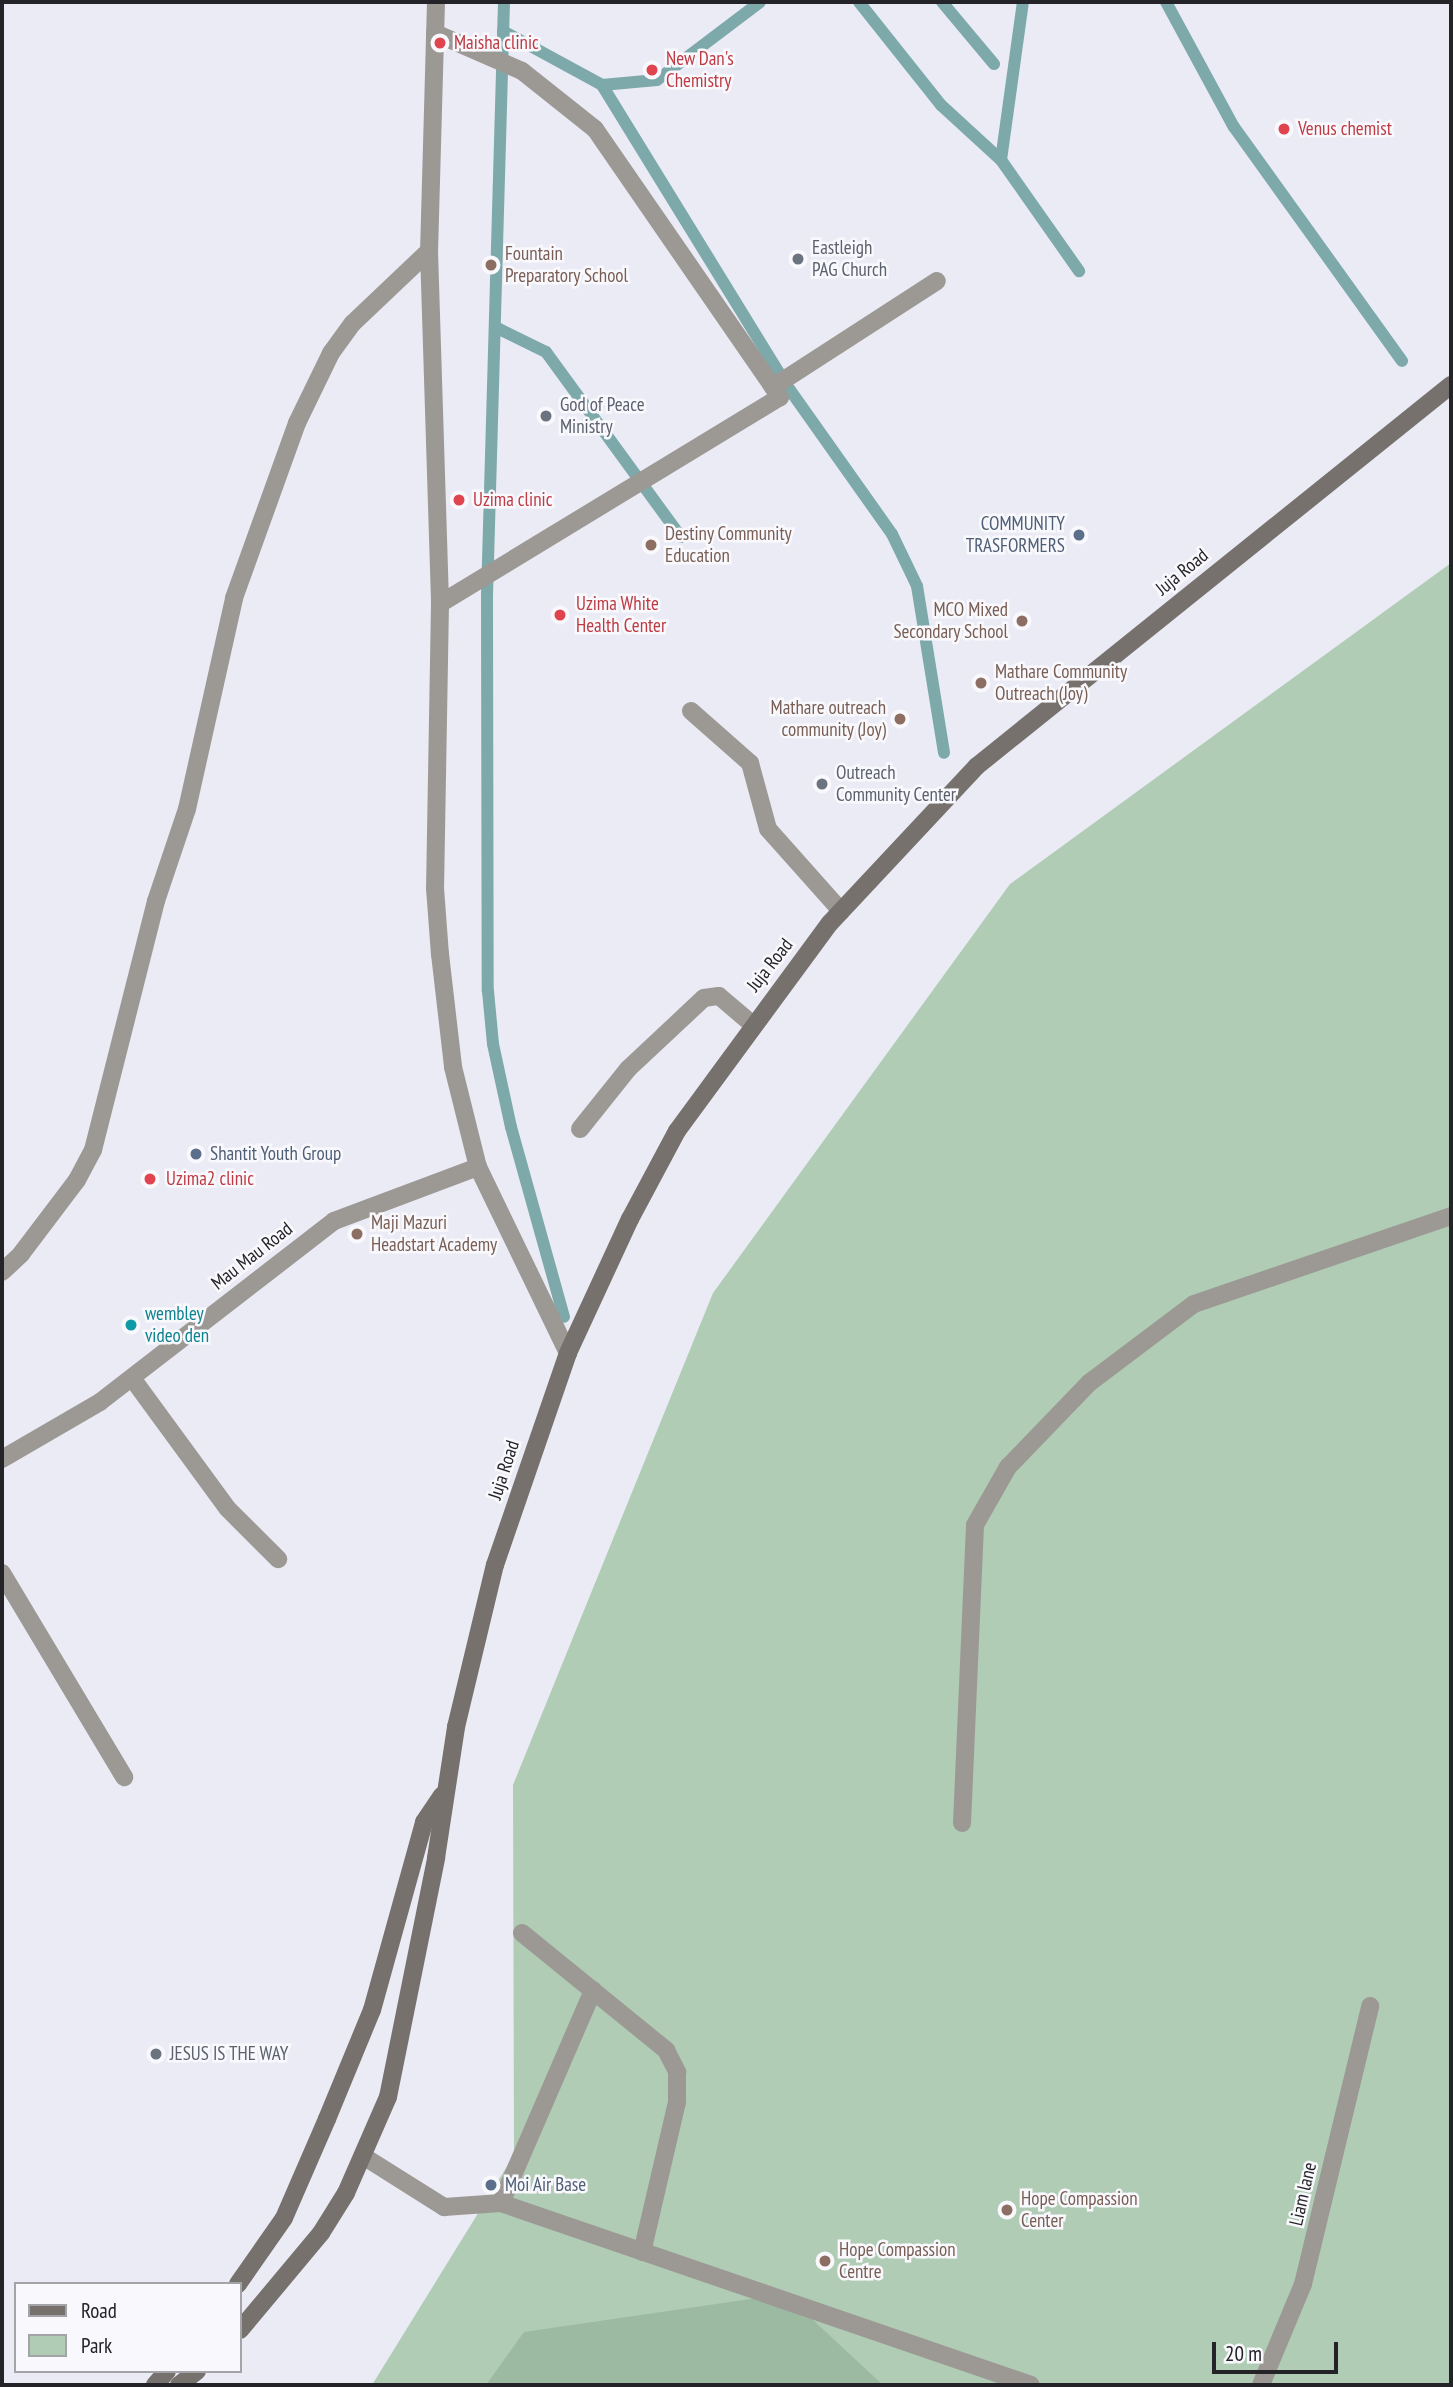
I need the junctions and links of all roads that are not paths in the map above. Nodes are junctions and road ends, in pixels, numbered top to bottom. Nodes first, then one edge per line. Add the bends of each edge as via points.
1 (436, 2) edge
2 (435, 33) junction
3 (429, 251) junction
4 (937, 281) dead end
5 (1451, 385) edge
6 (773, 387) junction
7 (440, 604) junction
8 (691, 711) dead end
9 (841, 911) junction
10 (752, 1024) junction
11 (580, 1129) dead end
12 (478, 1167) junction
13 (1451, 1216) edge
14 (2, 1272) edge
15 (568, 1353) junction
16 (132, 1378) junction
17 (2, 1459) edge
18 (278, 1559) dead end
19 (2, 1573) edge
20 (124, 1777) dead end
21 (444, 1793) junction
22 (962, 1824) dead end
23 (522, 1933) dead end
24 (593, 1990) junction
25 (1370, 2006) dead end
26 (363, 2156) junction
27 (501, 2203) junction
28 (642, 2252) junction
29 (240, 2282) edge
30 (242, 2328) edge
31 (194, 2373) edge
32 (179, 2385) edge
33 (1031, 2385) edge
34 (1261, 2385) edge

1 - 2 street
2 - 3 street
2 - 6 street via 522,71 595,129
3 - 7 street
3 - 14 street via 395,278 353,323 331,354 297,423 234,598 187,809 156,901 93,1150 64,1197
4 - 6 street
5 - 9 main road, Juja Road via 1008,738 944,799
6 - 7 street via 780,397
7 - 12 street via 440,827 435,888 453,1067
8 - 9 street via 750,763 768,829
9 - 10 main road, Juja Road
10 - 11 street via 719,996 704,998 628,1069
10 - 15 main road, Juja Road via 677,1131
12 - 15 street
12 - 16 street, Mau Mau Road via 334,1220
13 - 22 street via 1194,1304 1089,1383 1008,1468 975,1525
15 - 21 main road, Juja Road via 495,1565
16 - 17 street, Mau Mau Road
16 - 18 street via 228,1509
19 - 20 street
21 - 26 main road, Juja Road via 400,2045 388,2097
21 - 29 main road via 424,1822 372,2010 332,2107 284,2218
23 - 24 street
24 - 27 street
24 - 28 street via 666,2050 677,2072 677,2102
25 - 34 street, Liam lane via 1303,2284
26 - 27 street via 444,2207
26 - 30 main road, Juja Road via 321,2233
27 - 28 street
28 - 33 street
31 - 32 main road

